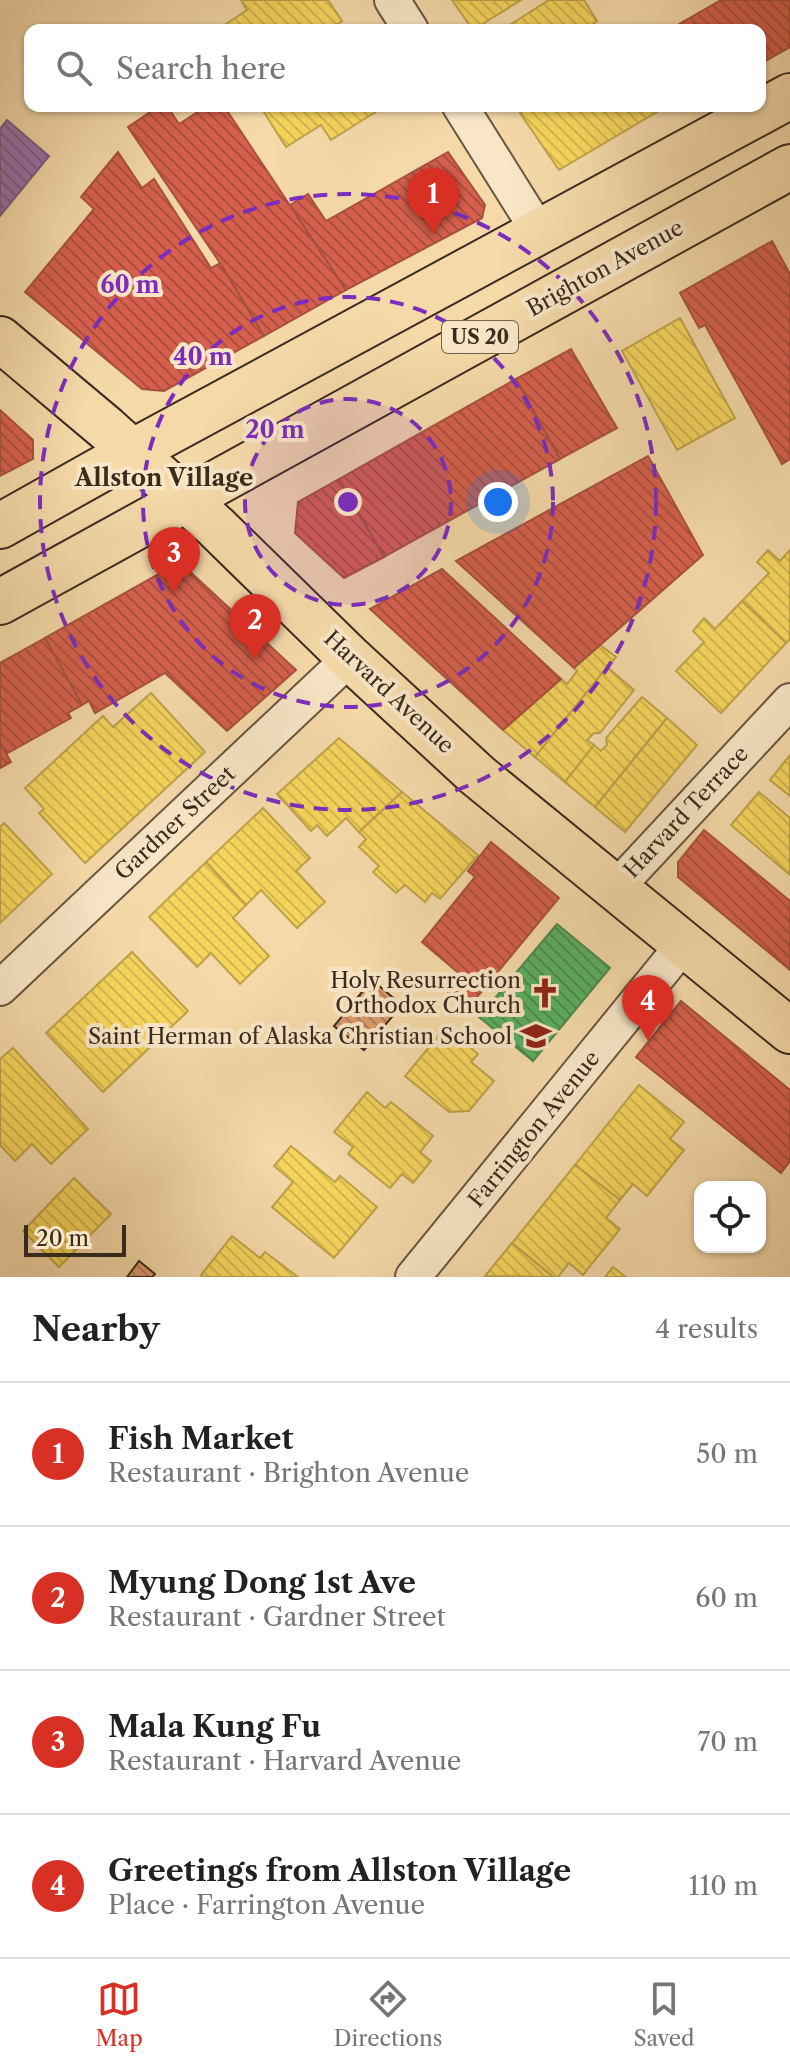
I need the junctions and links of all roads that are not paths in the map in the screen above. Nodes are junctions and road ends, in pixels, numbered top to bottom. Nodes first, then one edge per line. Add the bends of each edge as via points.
1 (392, 0) edge
2 (407, 24) edge
3 (790, 96) edge
4 (766, 109) edge
5 (464, 112) edge
6 (760, 112) edge
7 (790, 167) edge
8 (539, 232) junction
9 (0, 339) edge
10 (132, 452) junction
11 (183, 499) junction
12 (0, 526) edge
13 (0, 602) edge
14 (350, 658) junction
15 (790, 701) edge
16 (615, 889) junction
17 (684, 944) junction
18 (0, 988) edge
19 (790, 1031) edge
20 (415, 1276) edge

1 - 2 street
3 - 4 main road, US 20
5 - 8 street
6 - 8 main road, US 20
7 - 11 main road, Brighton Avenue / US 20
8 - 10 main road, US 20
9 - 10 main road, Harvard Avenue
10 - 11 main road, Harvard Avenue
10 - 12 main road, US 20
11 - 13 main road, Brighton Avenue / US 20
11 - 14 main road, Harvard Avenue
14 - 16 main road, Harvard Avenue via 477,775
14 - 18 street, Gardner Street
15 - 16 street, Harvard Terrace
16 - 17 main road, Harvard Avenue
17 - 19 main road, Harvard Avenue
17 - 20 street, Farrington Avenue

